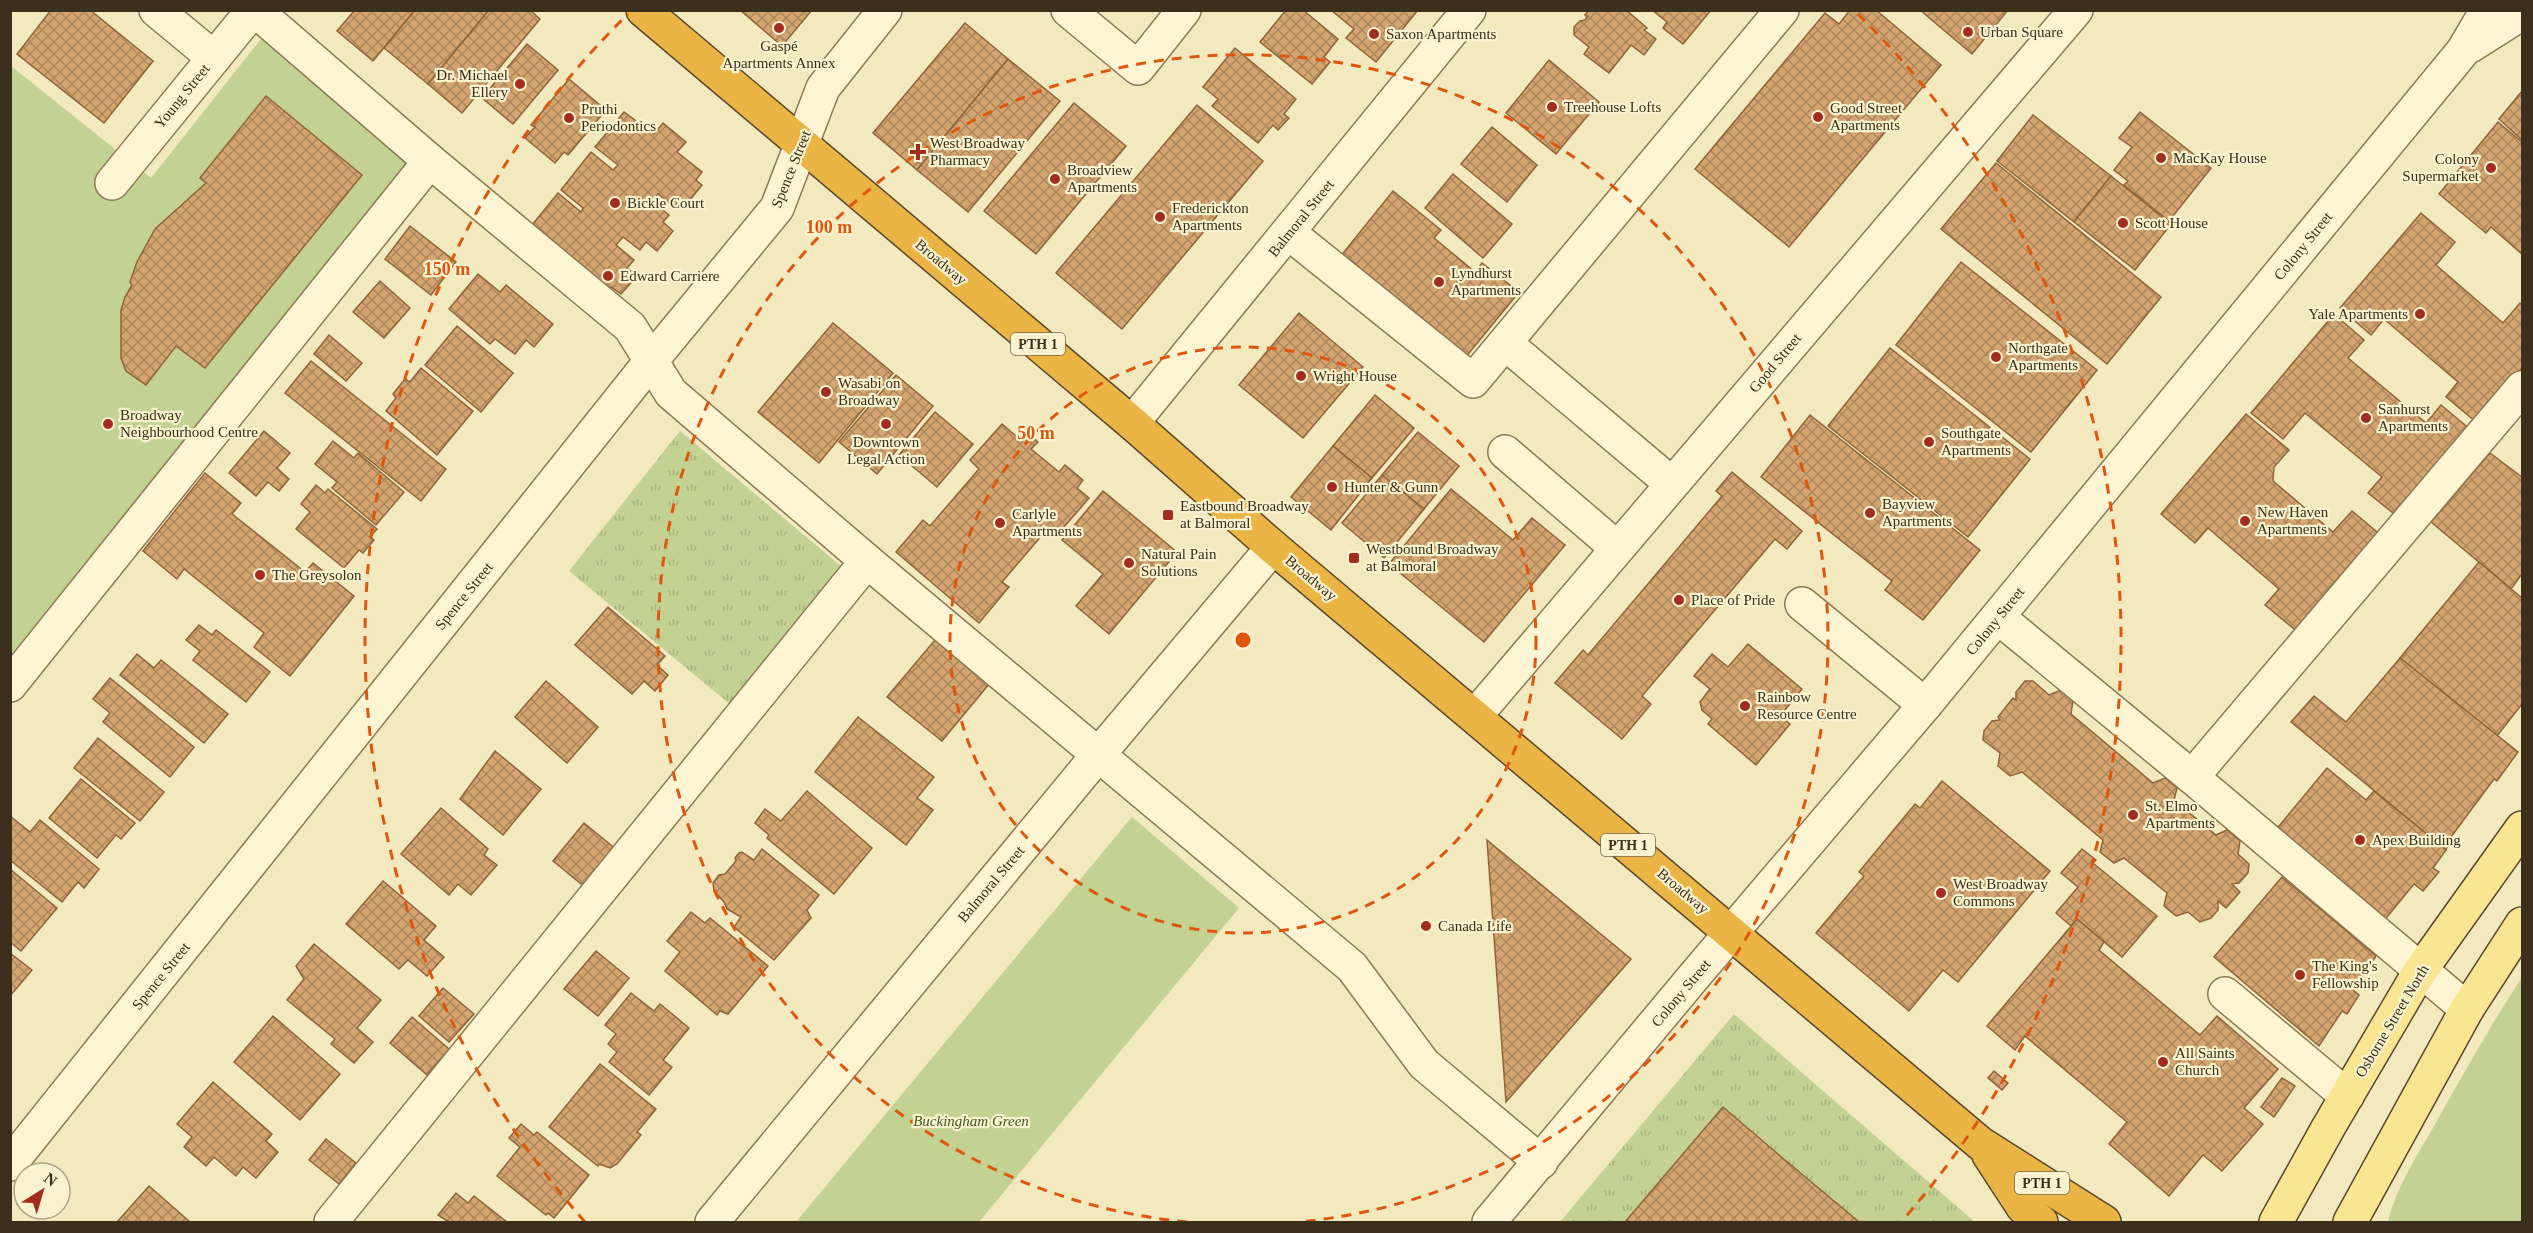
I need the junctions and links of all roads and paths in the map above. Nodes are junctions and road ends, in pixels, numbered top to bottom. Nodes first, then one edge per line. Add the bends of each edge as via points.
1 (156, 10) edge
2 (254, 10) edge
3 (643, 10) edge
4 (885, 10) edge
5 (1068, 10) edge
6 (1184, 10) edge
7 (1469, 10) edge
8 (1782, 10) edge
9 (2076, 10) edge
10 (2487, 10) edge
11 (2523, 13) edge
12 (2463, 51) junction
13 (214, 58) junction
14 (801, 144) junction
15 (430, 161) junction
16 (112, 183) dead end
17 (1289, 233) junction
18 (1505, 343) junction
19 (651, 361) junction
20 (2523, 388) edge
21 (1132, 423) junction
22 (1505, 452) dead end
23 (1672, 484) junction
24 (1273, 547) junction
25 (1617, 548) junction
26 (867, 561) junction
27 (1802, 604) dead end
28 (1998, 617) junction
29 (10, 685) edge
30 (1925, 705) junction
31 (1475, 716) junction
32 (1098, 755) junction
33 (2192, 777) junction
34 (2523, 828) edge
35 (2523, 924) edge
36 (1732, 932) junction
37 (2420, 971) junction
38 (2225, 994) dead end
39 (2468, 1009) junction
40 (2347, 1096) junction
41 (1981, 1144) junction
42 (1540, 1162) junction
43 (10, 1164) edge
44 (332, 1222) edge
45 (712, 1222) edge
46 (1489, 1222) edge
47 (2041, 1222) edge
48 (2104, 1222) edge
49 (2276, 1222) edge
50 (2350, 1222) edge

1 - 13 street
2 - 13 street, Young Street
2 - 15 street
3 - 14 highway, Broadway / PTH 1
4 - 14 street, Spence Street via 823,88
5 - 6 street via 1138,68
7 - 17 street, Balmoral Street
8 - 18 street
9 - 23 street, Good Street
10 - 12 street, Colony Street
11 - 12 street
12 - 28 street, Colony Street
13 - 16 street, Young Street
14 - 19 street, Spence Street via 777,207
14 - 21 highway, Broadway / PTH 1
15 - 19 street via 630,327
15 - 29 street
17 - 18 street via 1473,381
17 - 21 street, Balmoral Street
18 - 23 street
19 - 26 street via 671,393
19 - 43 street, Spence Street
20 - 33 street
21 - 24 highway, Broadway / PTH 1
22 - 25 street
23 - 25 street, Good Street
24 - 31 highway, Broadway / PTH 1
24 - 32 street, Balmoral Street
25 - 31 street, Good Street
26 - 32 street
26 - 44 street
27 - 30 street
28 - 30 street, Colony Street
28 - 33 street
30 - 36 street, Colony Street
31 - 36 highway, Broadway / PTH 1
32 - 42 street via 1352,967 1424,1064
32 - 45 street, Balmoral Street
33 - 37 street
34 - 37 main road, Osborne Street North
35 - 39 main road
36 - 41 highway, Broadway / PTH 1
36 - 42 street, Colony Street
37 - 39 street
37 - 40 main road, Osborne Street North
38 - 40 street
39 - 50 main road
40 - 49 main road, Osborne Street North
41 - 47 highway, Broadway / PTH 1 via 2023,1208
41 - 48 highway, Broadway / PTH 1
42 - 46 street, Colony Street

